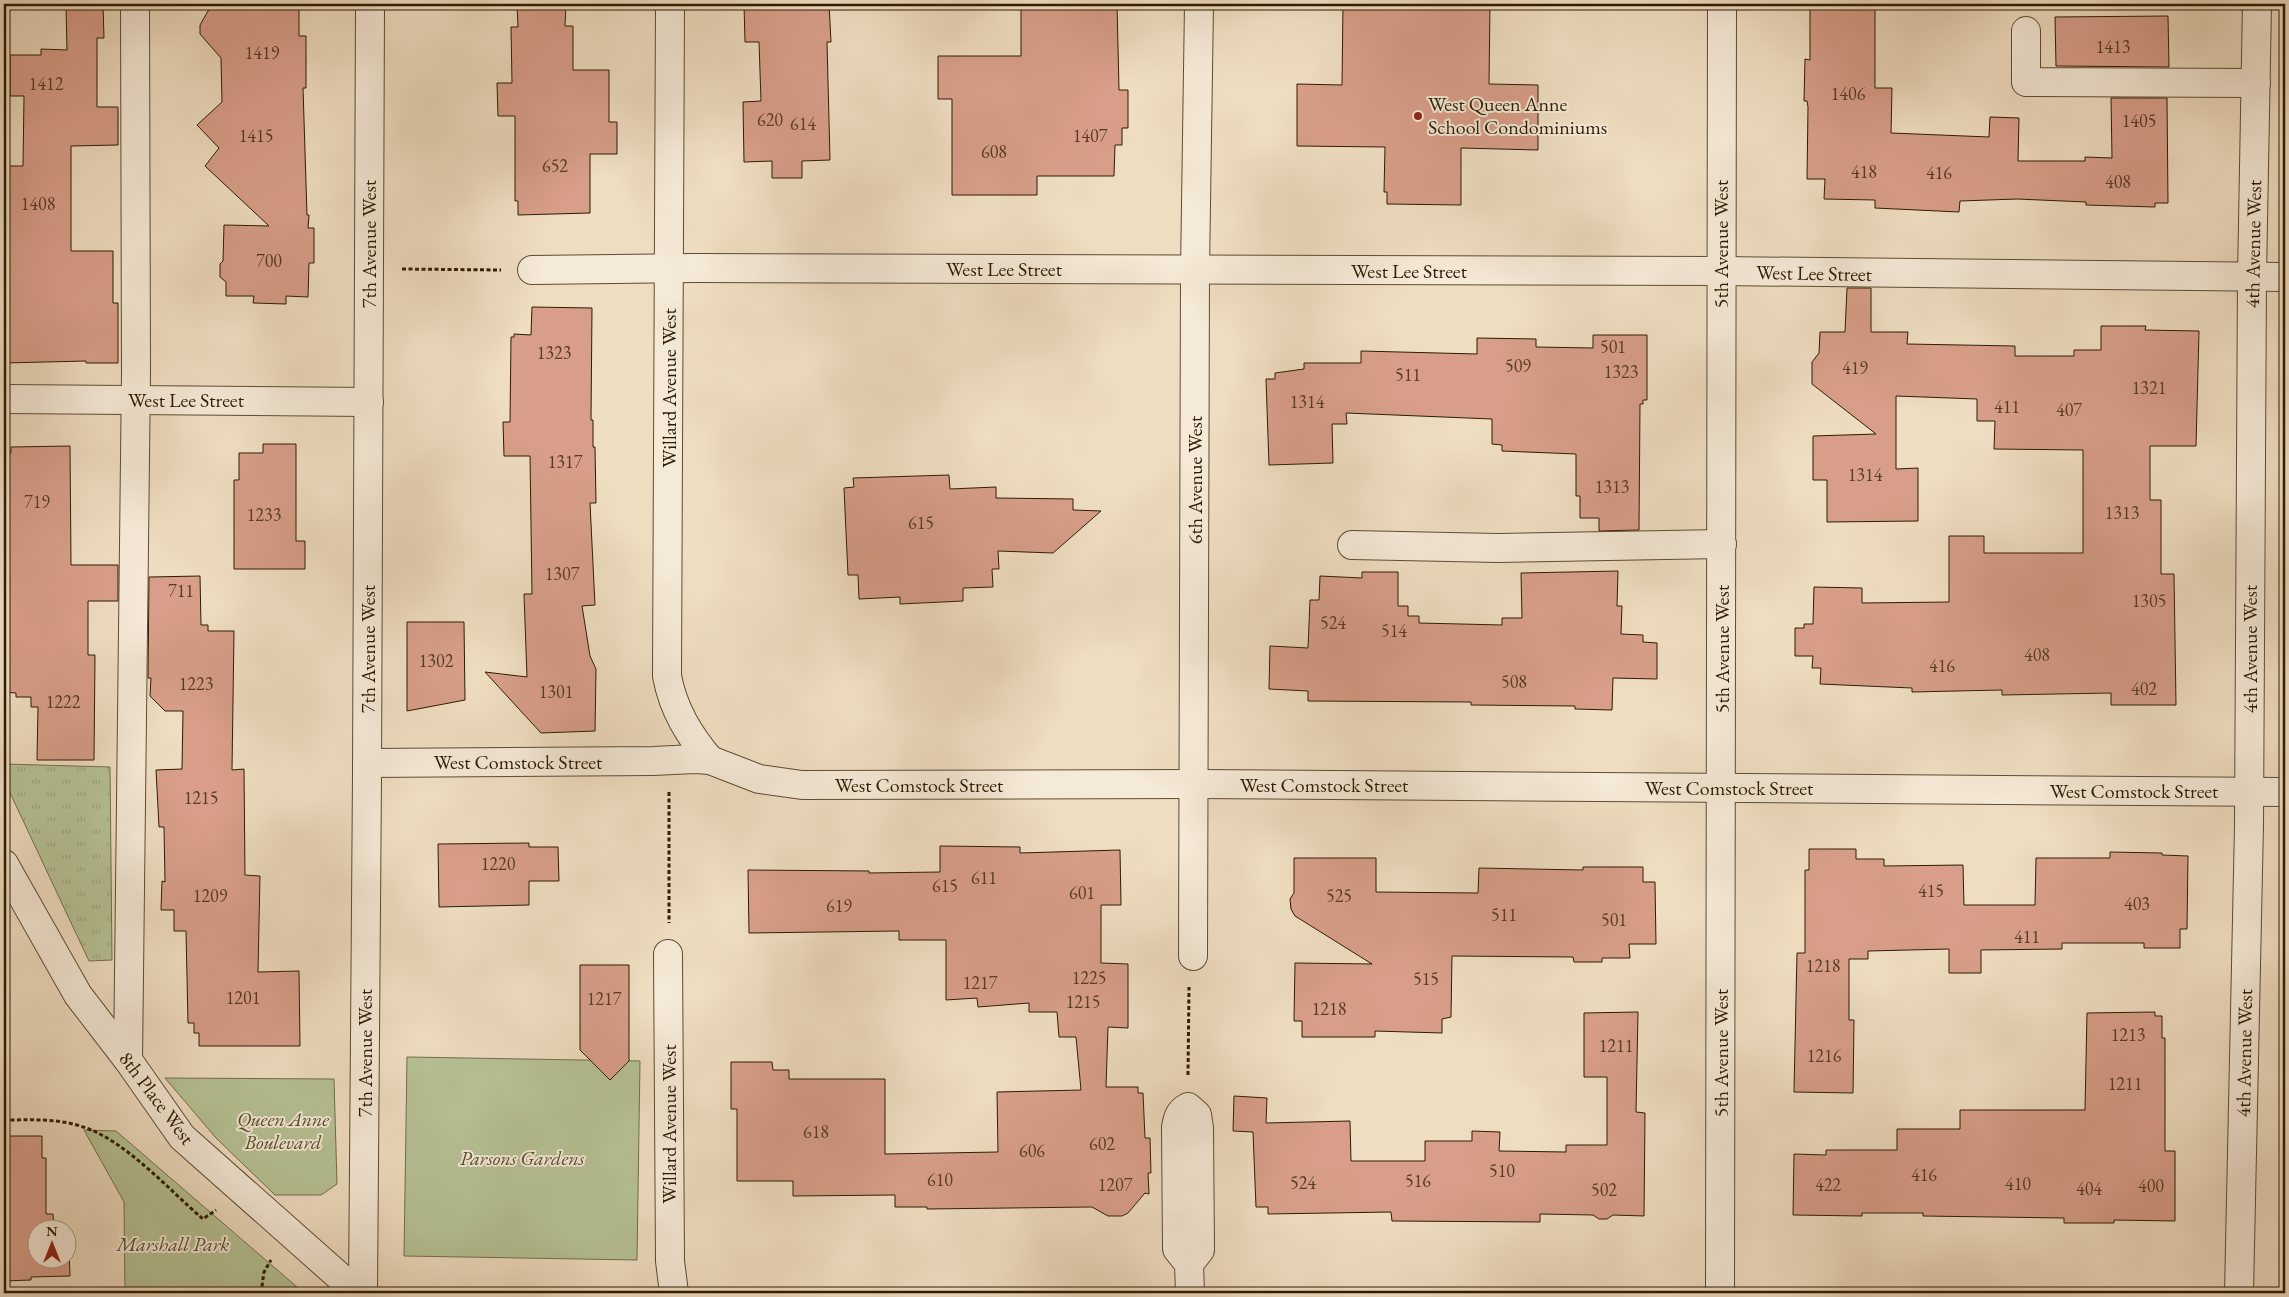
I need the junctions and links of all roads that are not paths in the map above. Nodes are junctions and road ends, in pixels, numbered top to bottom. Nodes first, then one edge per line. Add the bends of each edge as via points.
1 (135, 4) edge
2 (370, 4) edge
3 (670, 4) edge
4 (1199, 4) edge
5 (1722, 4) edge
6 (2257, 4) edge
7 (2026, 31) dead end
8 (2256, 83) junction
9 (670, 268) junction
10 (532, 270) dead end
11 (1195, 271) junction
12 (1721, 271) junction
13 (2252, 277) junction
14 (2285, 277) edge
15 (4, 399) edge
16 (135, 400) junction
17 (368, 402) junction
18 (1722, 544) junction
19 (1352, 545) dead end
20 (710, 760) junction
21 (367, 763) junction
22 (1194, 784) junction
23 (1722, 788) junction
24 (2249, 792) junction
25 (2285, 792) edge
26 (4, 864) edge
27 (669, 942) road end
28 (1193, 956) dead end
29 (128, 1060) junction
30 (1188, 1264) dead end
31 (358, 1293) edge
32 (363, 1293) edge
33 (674, 1293) edge
34 (1190, 1293) edge
35 (1720, 1293) edge
36 (2239, 1293) edge

1 - 16 street
2 - 17 street, 7th Avenue West
3 - 9 street, Willard Avenue West
4 - 11 street, 6th Avenue West
5 - 12 street, 5th Avenue West
6 - 8 street, 4th Avenue West
7 - 8 street via 2026,82
8 - 13 street, 4th Avenue West
9 - 10 street, West Lee Street
9 - 11 street, West Lee Street
9 - 20 street, Willard Avenue West via 667,676 671,698 693,739
11 - 12 street, West Lee Street
11 - 22 street, 6th Avenue West
12 - 13 street, West Lee Street
12 - 18 street, 5th Avenue West
13 - 14 street, West Lee Street
13 - 24 street, 4th Avenue West
15 - 16 street, West Lee Street
16 - 17 street, West Lee Street
16 - 29 street
17 - 21 street, 7th Avenue West
18 - 19 street via 1498,548
18 - 23 street, 5th Avenue West
20 - 21 street, West Comstock Street
20 - 22 street, West Comstock Street via 759,779 802,785
21 - 32 street, 7th Avenue West
22 - 23 street, West Comstock Street
22 - 28 street, 6th Avenue West
23 - 24 street, West Comstock Street
23 - 35 street, 5th Avenue West
24 - 25 street, West Comstock Street
24 - 36 street, 4th Avenue West
26 - 29 street, 8th Place West via 78,995
27 - 33 street, Willard Avenue West via 670,1261
29 - 31 street, 8th Place West via 182,1137
30 - 34 street

